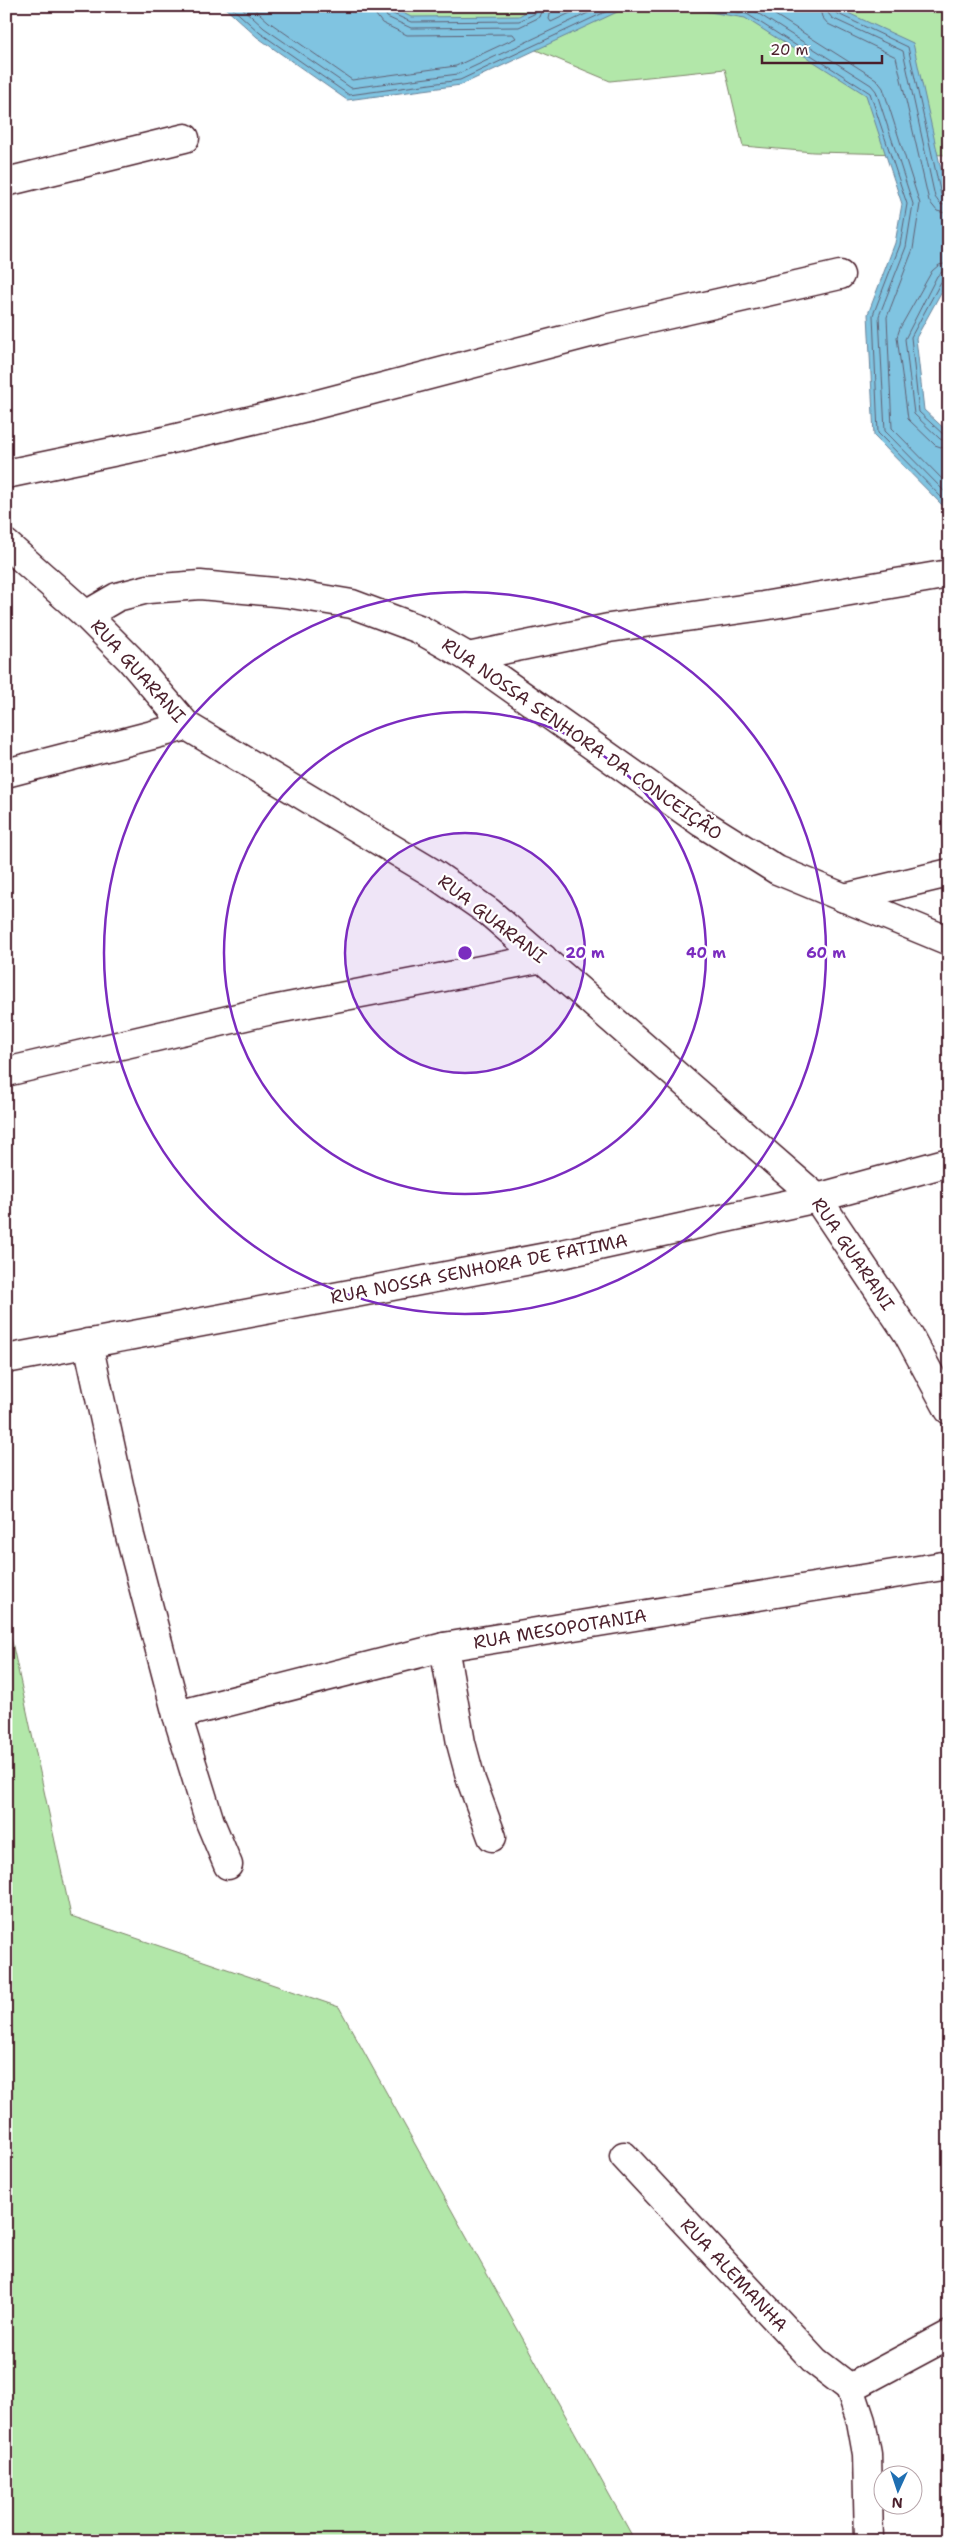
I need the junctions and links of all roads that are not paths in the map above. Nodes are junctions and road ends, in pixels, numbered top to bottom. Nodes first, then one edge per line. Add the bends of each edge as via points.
1 (185, 138) dead end
2 (6, 182) edge
3 (840, 275) dead end
4 (6, 474) edge
5 (6, 544) edge
6 (943, 575) dead end
7 (86, 615) junction
8 (468, 657) junction
9 (187, 726) junction
10 (6, 773) edge
11 (949, 872) edge
12 (844, 898) junction
13 (949, 941) edge
14 (543, 958) junction
15 (6, 1072) edge
16 (949, 1162) edge
17 (817, 1198) junction
18 (88, 1343) junction
19 (6, 1359) edge
20 (949, 1410) edge
21 (949, 1565) edge
22 (444, 1647) junction
23 (177, 1716) junction
24 (492, 1837) dead end
25 (228, 1865) dead end
26 (624, 2156) dead end
27 (949, 2335) edge
28 (850, 2388) junction
29 (869, 2541) edge

1 - 2 street
3 - 4 street via 605,329 218,429
5 - 7 street, RUA GUARANI
6 - 8 street via 609,628
7 - 8 street, RUA NOSSA SENHORA DA CONCEIÇÃO via 117,597 148,589 200,585 286,593 352,604 419,629
7 - 9 street, RUA GUARANI via 130,659
8 - 12 street, RUA NOSSA SENHORA DA CONCEIÇÃO via 702,823 777,870
9 - 10 street
9 - 14 street, RUA GUARANI via 431,872 489,912
11 - 12 street
12 - 13 street, RUA NOSSA SENHORA DA CONCEIÇÃO
14 - 15 street via 267,1011
14 - 17 street, RUA GUARANI
16 - 17 street, RUA NOSSA SENHORA DE FATIMA
17 - 18 street, RUA NOSSA SENHORA DE FATIMA via 430,1281
17 - 20 street, RUA GUARANI via 908,1334
18 - 19 street, RUA NOSSA SENHORA DE FATIMA
18 - 23 street via 130,1536
21 - 22 street, RUA MESOPOTANIA
22 - 23 street, RUA MESOPOTANIA
22 - 24 street via 461,1743
23 - 25 street via 210,1822
26 - 28 street, RUA ALEMANHA via 815,2361
27 - 28 street
28 - 29 street via 867,2454

